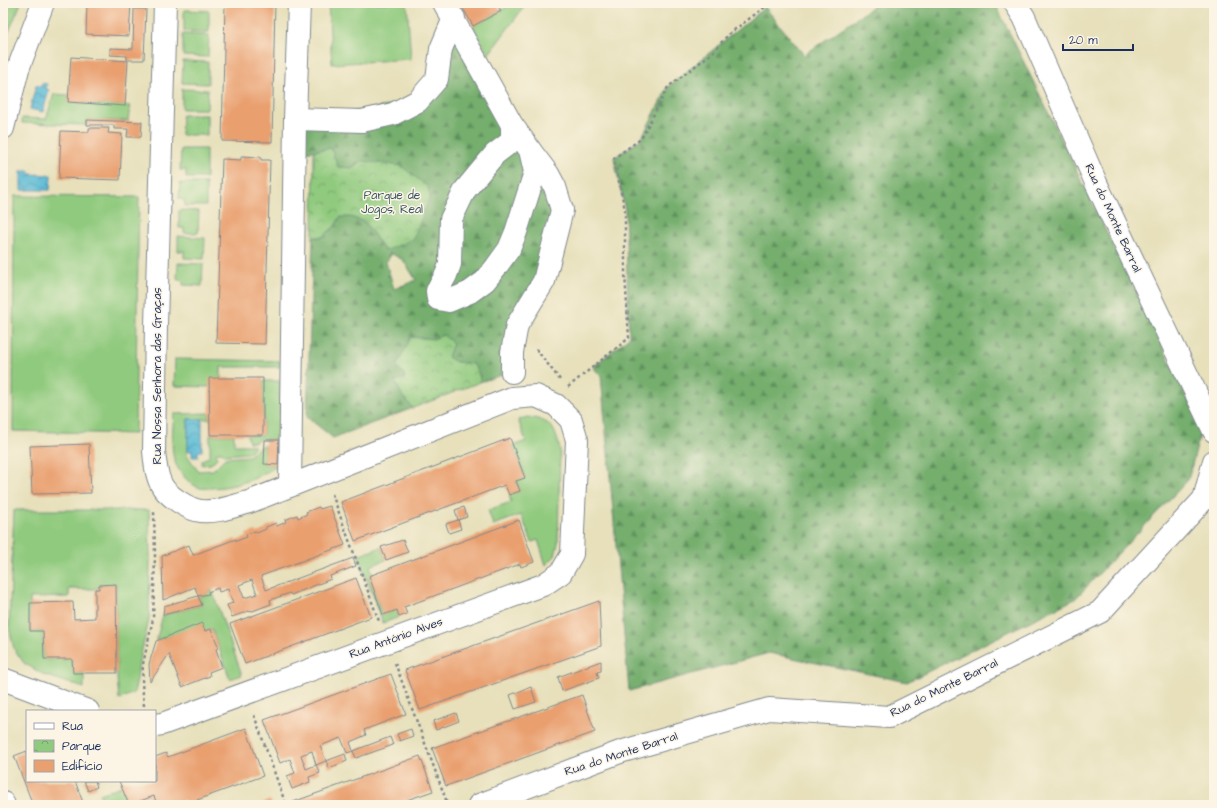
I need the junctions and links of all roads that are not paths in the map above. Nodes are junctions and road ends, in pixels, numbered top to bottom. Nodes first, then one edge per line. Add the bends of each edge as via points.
1 (43, 3) edge
2 (165, 3) edge
3 (299, 3) edge
4 (1015, 3) edge
5 (449, 11) edge
6 (295, 119) junction
7 (512, 125) junction
8 (3, 128) edge
9 (530, 150) junction
10 (512, 372) dead end
11 (1214, 430) edge
12 (1214, 461) edge
13 (290, 486) junction
14 (575, 497) joint
15 (3, 679) edge
16 (85, 710) edge
17 (156, 725) edge
18 (479, 805) edge

1 - 8 street via 18,69
2 - 13 street, Rua Nossa Senhora das Graças via 156,325 155,465 162,486 178,502 200,511 216,511 249,502
3 - 6 street
4 - 11 street, Rua do Monte Barral via 1024,17 1097,185
5 - 6 street via 437,79 418,101 393,114 362,121
5 - 7 street
6 - 13 street
7 - 9 street
7 - 9 street via 512,141 495,154 465,190 451,219 450,264 437,291 438,299 449,300 470,292 485,282 509,249 535,172
9 - 10 street via 555,186 562,210 544,281 517,325 512,352
12 - 18 street, Rua do Monte Barral via 1204,499 1100,612 889,717 769,709 620,752
13 - 14 street, Rua Nossa Senhora das Graças via 512,398 536,396 556,405 571,420 578,440
14 - 17 street, Rua António Alves via 572,554 561,573 543,585
15 - 16 street

